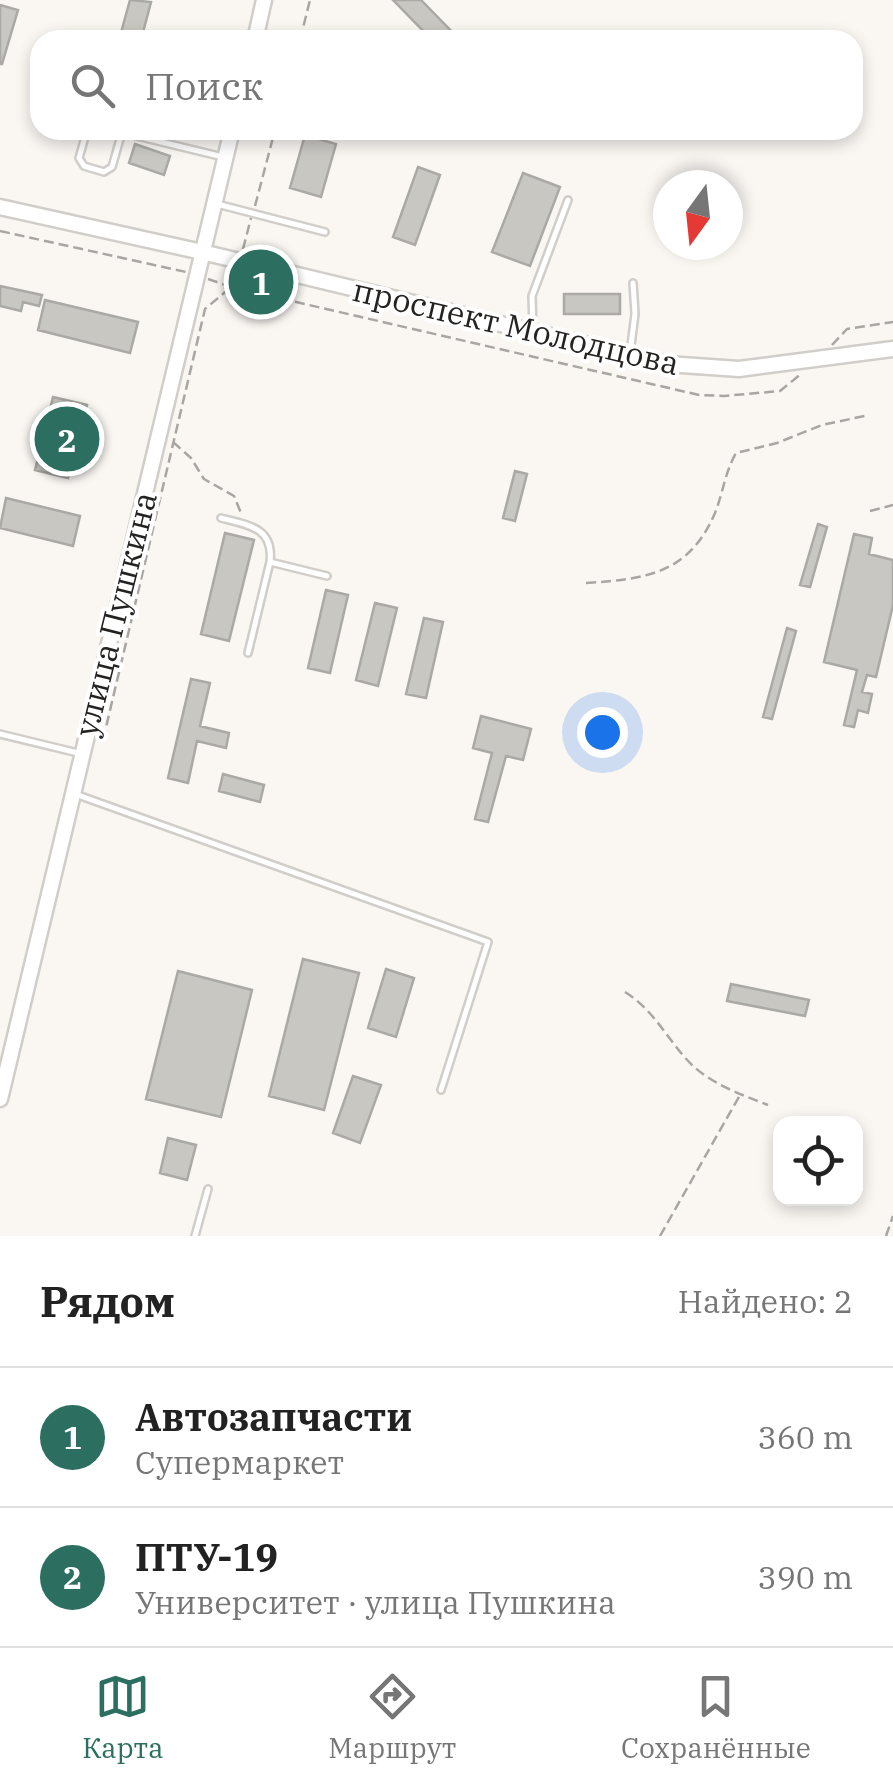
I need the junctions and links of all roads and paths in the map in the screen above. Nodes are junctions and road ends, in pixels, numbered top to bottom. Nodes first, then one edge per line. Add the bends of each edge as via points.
1 (264, 0) edge
2 (310, 0) edge
3 (256, 30) edge
4 (302, 30) edge
5 (85, 140) edge
6 (120, 140) edge
7 (154, 140) edge
8 (230, 140) edge
9 (272, 140) edge
10 (226, 158) junction
11 (568, 200) dead end
12 (214, 203) junction
13 (0, 207) edge
14 (253, 213) junction
15 (0, 232) edge
16 (326, 232) dead end
17 (202, 252) junction
18 (240, 261) junction
19 (197, 274) junction
20 (632, 282) dead end
21 (533, 333) junction
22 (893, 349) edge
23 (630, 356) junction
24 (869, 415) dead end
25 (173, 442) junction
26 (893, 505) edge
27 (870, 511) dead end
28 (221, 518) dead end
29 (244, 524) junction
30 (270, 562) junction
31 (327, 576) dead end
32 (586, 583) dead end
33 (248, 653) dead end
34 (0, 734) edge
35 (103, 740) dead end
36 (81, 754) junction
37 (72, 793) junction
38 (626, 992) dead end
39 (441, 1090) dead end
40 (740, 1094) junction
41 (0, 1099) edge
42 (768, 1104) dead end
43 (208, 1189) dead end
44 (893, 1216) edge
45 (195, 1236) edge
46 (660, 1236) edge
47 (886, 1236) edge

1 - 3 main road
2 - 4 path
5 - 6 lane via 79,158 104,172
7 - 10 lane
8 - 10 main road, улица Пушкина
9 - 14 path
10 - 12 main road, улица Пушкина
11 - 21 lane via 532,296
12 - 14 lane
12 - 17 main road, улица Пушкина
13 - 17 main road, проспект Молодцова
14 - 16 lane
14 - 18 path
15 - 19 path
17 - 18 main road, проспект Молодцова
17 - 19 main road, улица Пушкина
18 - 21 main road, проспект Молодцова
18 - 25 path via 231,287 205,309
19 - 36 main road, улица Пушкина
20 - 23 lane
21 - 23 main road, проспект Молодцова
22 - 23 main road, проспект Молодцова via 739,369
24 - 32 path via 736,454 715,512 679,562 653,575
25 - 29 path via 204,479 234,496
25 - 35 path
26 - 27 path
28 - 29 lane
29 - 30 lane via 270,540
30 - 31 lane
30 - 33 lane
34 - 36 lane
36 - 37 main road, улица Пушкина
37 - 39 lane via 488,942
37 - 41 main road, улица Пушкина
38 - 40 path via 645,1004 689,1062
40 - 42 path
40 - 46 path
43 - 45 lane
44 - 47 path

